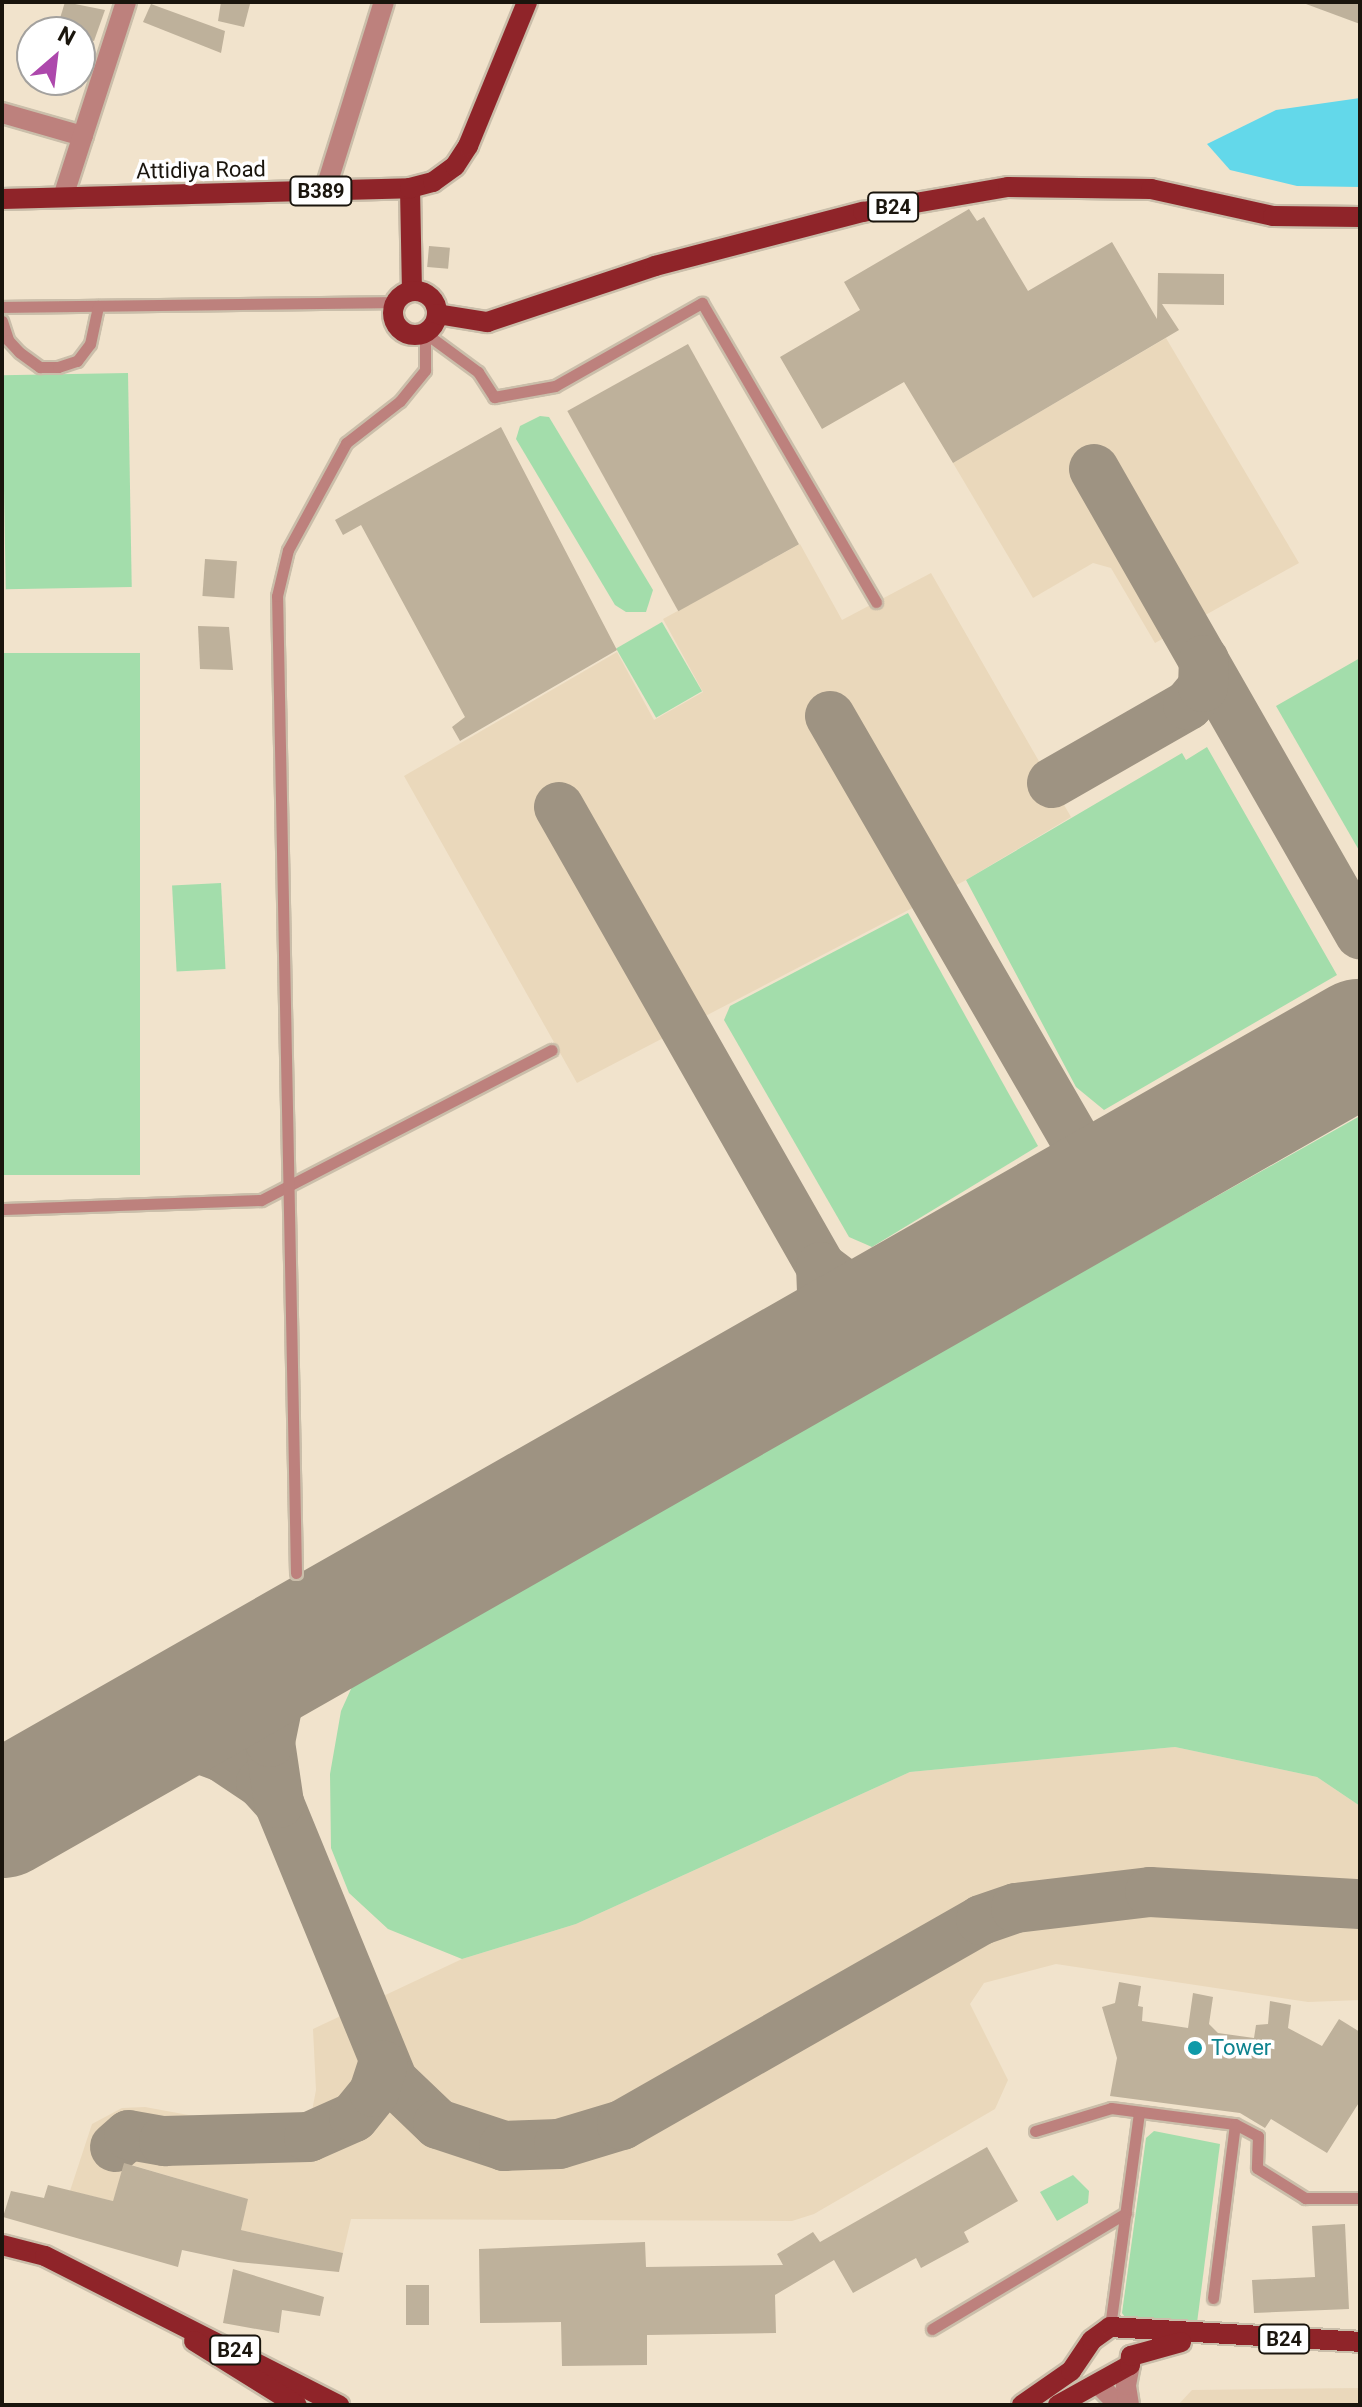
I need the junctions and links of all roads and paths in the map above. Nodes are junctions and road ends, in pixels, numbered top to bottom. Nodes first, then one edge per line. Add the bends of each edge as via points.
1 (126, 2) edge
2 (384, 2) edge
3 (527, 2) edge
4 (2, 113) edge
5 (83, 136) junction
6 (410, 188) junction
7 (325, 191) junction
8 (63, 197) junction
9 (2, 199) edge
10 (1360, 217) edge
11 (404, 297) junction
12 (98, 306) junction
13 (2, 307) edge
14 (437, 314) junction
15 (2, 321) edge
16 (425, 333) junction
17 (876, 602) dead end
18 (552, 1050) dead end
19 (286, 1186) junction
20 (2, 1209) edge
21 (296, 1573) dead end
22 (1139, 2112) junction
23 (1235, 2124) junction
24 (1035, 2131) dead end
25 (1360, 2198) edge
26 (1126, 2213) junction
27 (2, 2245) edge
28 (131, 2298) junction
29 (1213, 2298) dead end
30 (1110, 2327) junction
31 (932, 2329) dead end
32 (1209, 2337) junction
33 (1360, 2342) edge
34 (1130, 2365) junction
35 (1098, 2384) junction
36 (297, 2405) edge
37 (339, 2405) edge
38 (1022, 2405) edge
39 (1058, 2405) edge
40 (1119, 2405) edge
41 (1129, 2405) edge

1 - 5 street
2 - 7 street
3 - 6 main road, Attidiya Road / B389 via 468,146 448,171
4 - 5 street
5 - 8 street
6 - 7 main road, Attidiya Road / B389
6 - 11 main road
7 - 8 main road, Attidiya Road / B389
8 - 9 main road, Attidiya Road / B389
10 - 14 main road, B24 via 1273,216 1151,189 1008,187 863,212 715,251 487,322
11 - 12 lane
11 - 14 main road via 432,299
11 - 16 main road via 393,317 402,331
12 - 13 lane
12 - 15 lane via 90,344 77,361 58,367 40,367 19,352
14 - 16 main road
16 - 17 lane via 478,372 494,397 555,386 702,303
16 - 19 lane via 425,370 400,401 346,443 288,550 277,596
18 - 19 lane
19 - 20 lane via 261,1200
19 - 21 lane
22 - 23 lane
22 - 24 lane via 1111,2108
22 - 26 lane
23 - 25 lane via 1258,2136 1257,2168 1305,2198
23 - 29 lane
26 - 30 lane
26 - 31 lane
27 - 28 main road, B24 via 45,2256
28 - 36 main road, B24
28 - 37 main road, B24
30 - 32 main road, B24
30 - 38 main road via 1092,2340 1071,2371
32 - 33 main road, B24
32 - 34 main road, B24 via 1131,2356
34 - 35 main road, B24
34 - 41 street
35 - 39 main road, B24 via 1085,2386
35 - 40 street

